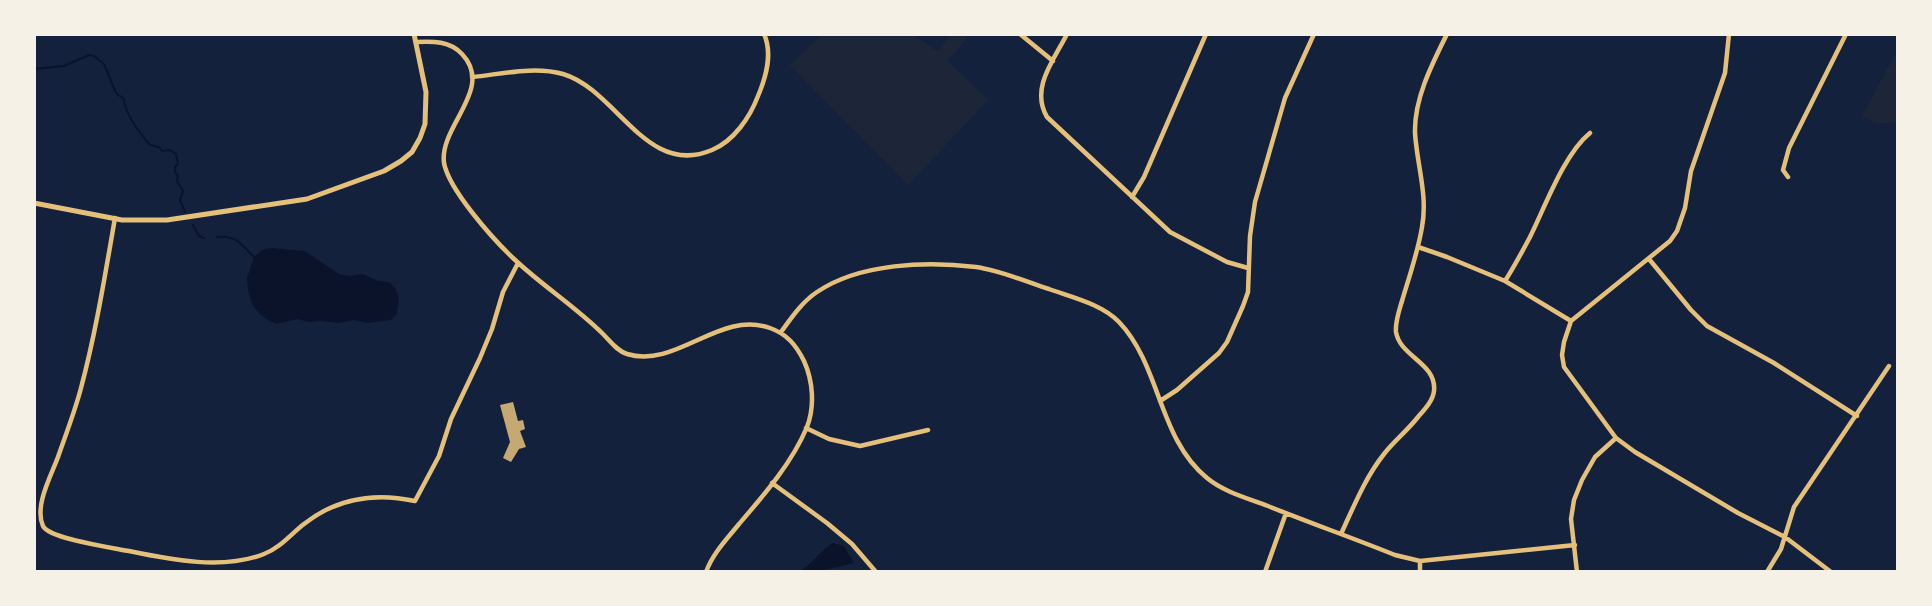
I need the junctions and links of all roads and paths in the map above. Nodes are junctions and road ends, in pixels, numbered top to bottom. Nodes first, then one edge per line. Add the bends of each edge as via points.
1 (414, 34) edge
2 (764, 34) edge
3 (1020, 34) edge
4 (1067, 34) edge
5 (1206, 34) edge
6 (1314, 34) edge
7 (1448, 34) edge
8 (1729, 34) edge
9 (1846, 34) edge
10 (416, 42) junction
11 (1053, 61) junction
12 (472, 77) junction
13 (1590, 133) dead end
14 (1788, 177) dead end
15 (1132, 197) junction
16 (34, 203) edge
17 (115, 218) junction
18 (1418, 247) junction
19 (1648, 259) junction
20 (518, 263) junction
21 (1248, 267) junction
22 (1505, 281) junction
23 (1571, 321) junction
24 (782, 332) junction
25 (1889, 366) dead end
26 (1160, 401) junction
27 (1857, 416) junction
28 (806, 428) junction
29 (928, 430) dead end
30 (1616, 438) junction
31 (772, 483) junction
32 (1286, 513) junction
33 (1341, 534) junction
34 (1785, 537) junction
35 (1575, 545) junction
36 (1420, 561) junction
37 (706, 572) edge
38 (876, 572) edge
39 (1265, 572) edge
40 (1420, 572) edge
41 (1577, 572) edge
42 (1767, 572) edge
43 (1832, 572) edge

1 - 10 street
2 - 12 street via 767,65 750,112 723,144 696,155 676,154 652,145 592,89 568,76 534,70
3 - 11 street
4 - 11 street
5 - 15 street
6 - 21 street via 1290,87 1269,154 1252,215
7 - 18 street via 1416,112 1425,206
8 - 19 street via 1725,73 1691,171 1677,231
9 - 14 street via 1789,148 1783,170
10 - 12 street via 438,42 452,47 467,60
10 - 17 street via 426,92 426,118 418,143 398,164 325,194 291,202 167,220
11 - 15 street via 1041,87 1045,114
12 - 20 street via 470,94 446,144 446,169 486,231
13 - 22 street via 1559,177
15 - 21 street via 1173,234 1230,264
16 - 17 street
17 - 20 street via 81,390 41,505 43,526 59,536 82,542 191,560 248,560 267,553 325,509 345,501 395,497 415,501 439,456
18 - 22 street
18 - 33 street via 1396,332 1401,345 1430,374 1433,396 1372,470
19 - 23 street
19 - 27 street via 1707,326
20 - 24 street via 629,355 660,353 716,330 745,323
21 - 26 street via 1246,296 1224,346
22 - 23 street
23 - 30 street via 1562,355 1564,367
24 - 26 street via 803,303 840,280 890,267 978,267 1055,292 1114,317 1135,342
24 - 28 street via 797,346 807,367 813,404
25 - 27 street
26 - 32 street via 1178,443 1202,473 1227,490
27 - 34 street via 1794,507
28 - 29 street via 829,439 860,446
28 - 31 street
30 - 34 street via 1738,513
30 - 35 street via 1595,457 1574,500 1571,519
31 - 37 street via 715,553
31 - 38 street via 828,523
32 - 33 street
32 - 39 street
33 - 36 street
34 - 42 street
34 - 43 street
35 - 36 street
35 - 41 street
36 - 40 street

